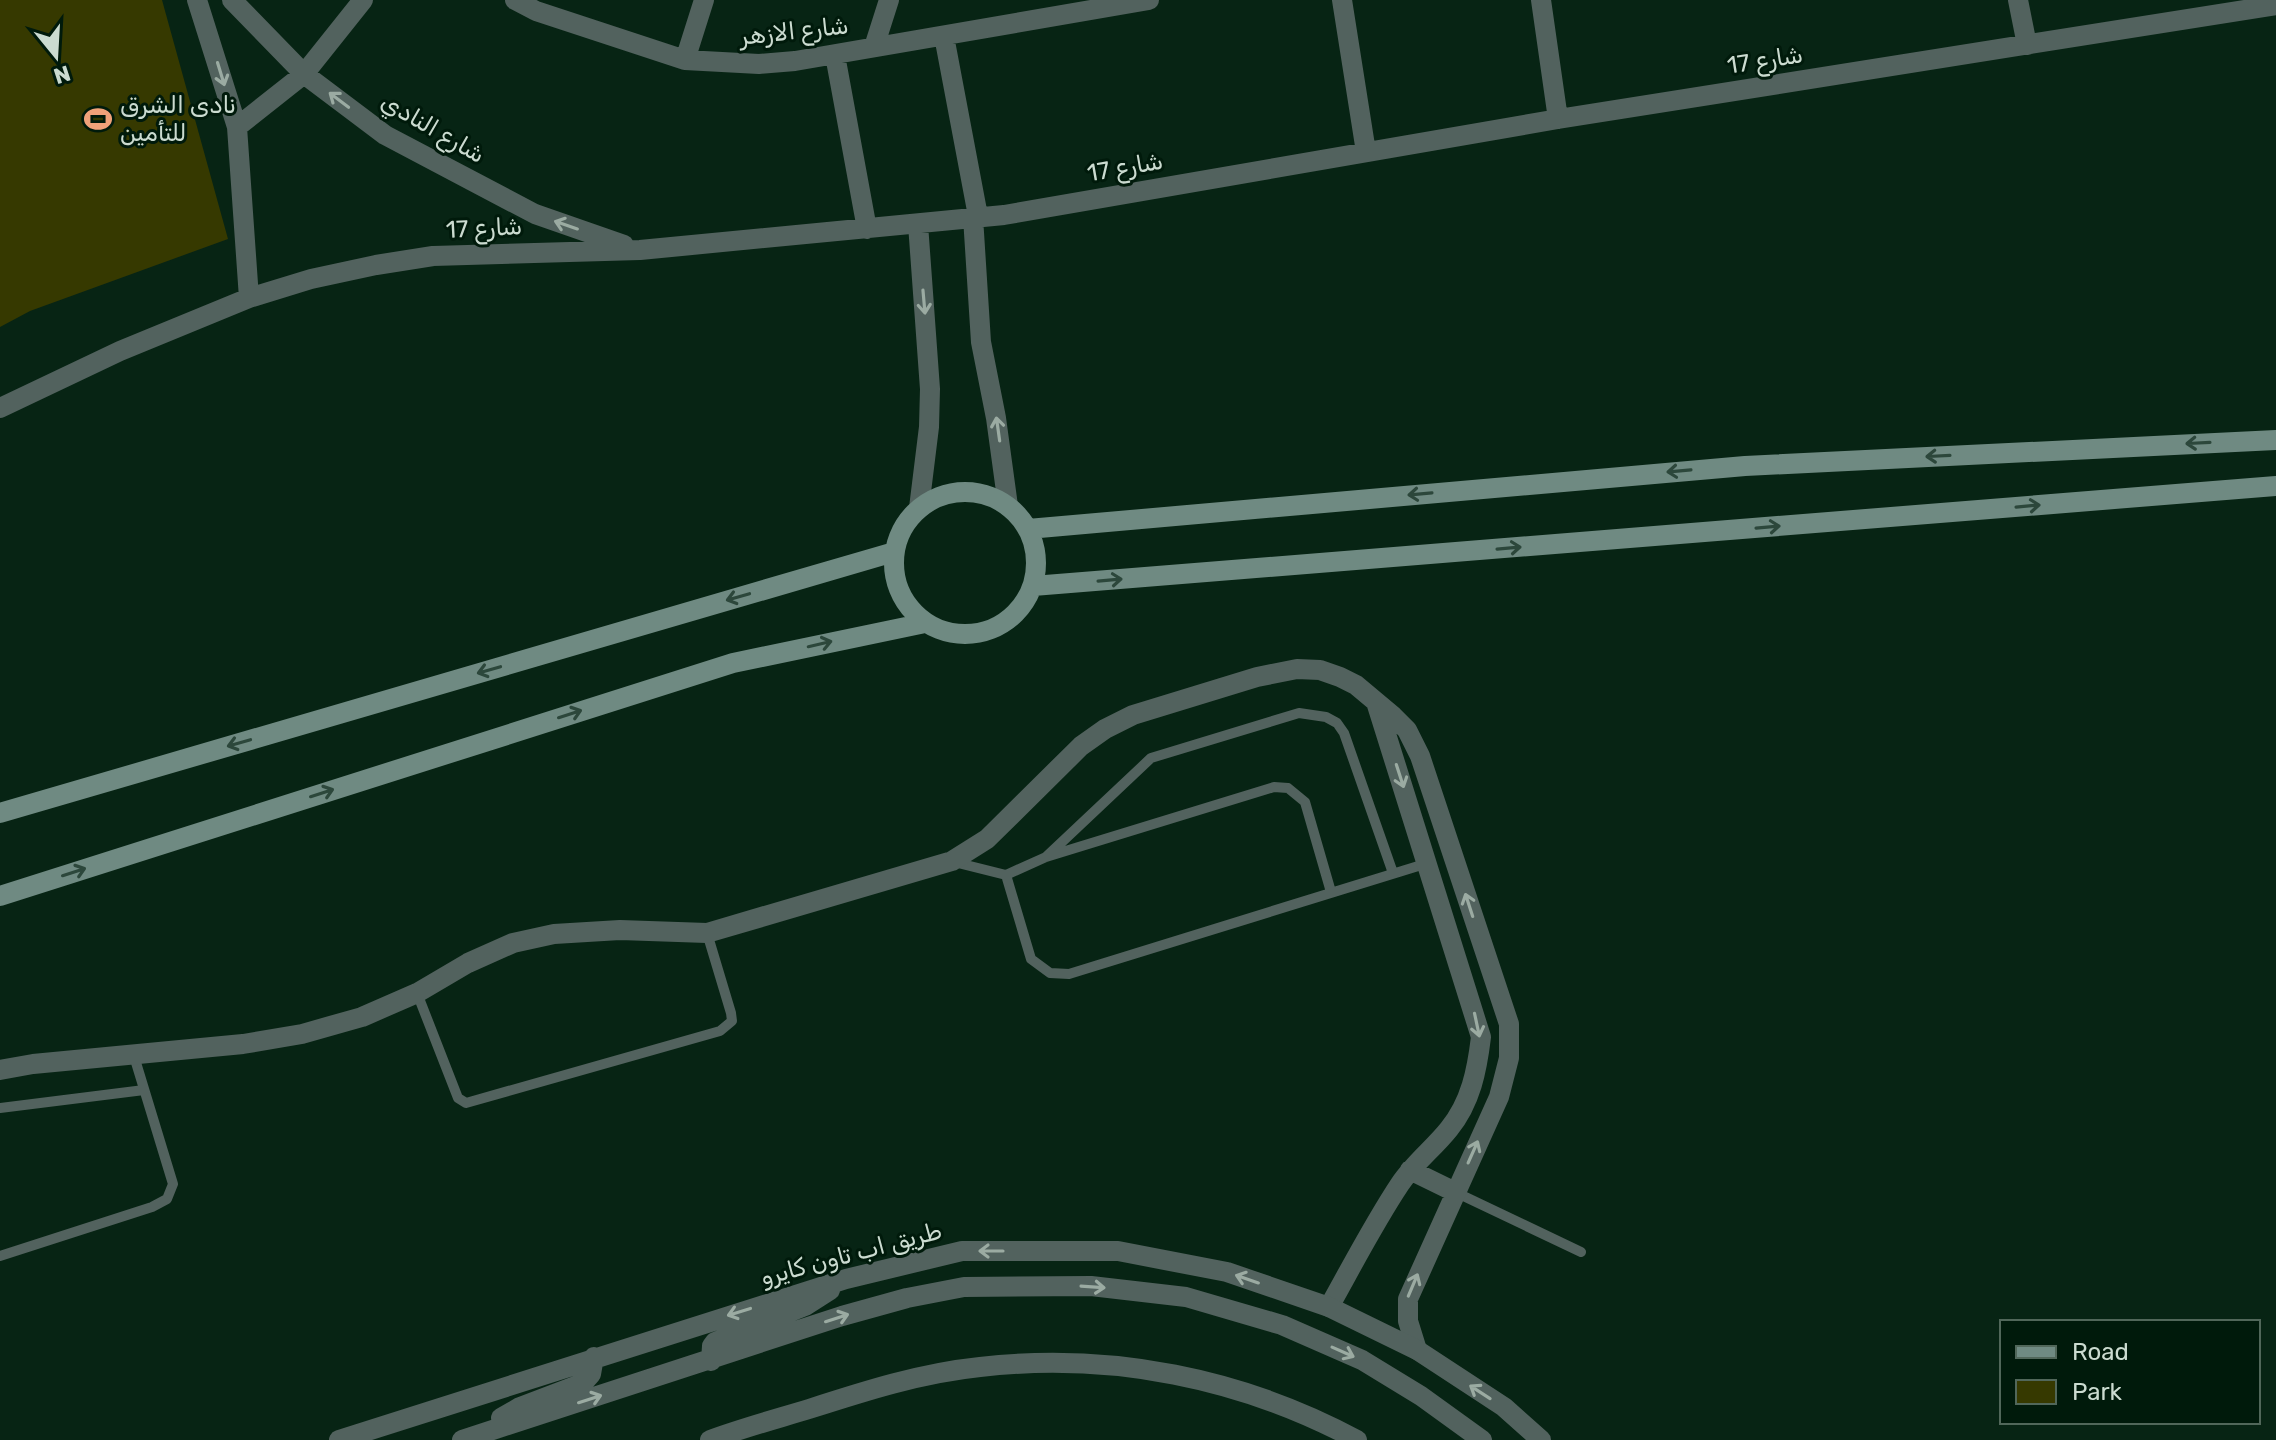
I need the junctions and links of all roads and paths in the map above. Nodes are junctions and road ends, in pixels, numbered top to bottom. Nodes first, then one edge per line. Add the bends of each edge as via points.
1 (197, 0) edge
2 (232, 0) edge
3 (363, 0) edge
4 (515, 0) edge
5 (704, 0) edge
6 (889, 0) edge
7 (1149, 0) edge
8 (1342, 0) edge
9 (1541, 0) edge
10 (2018, 0) edge
11 (1087, 5) edge
12 (2276, 5) edge
13 (944, 36) junction
14 (2027, 45) junction
15 (874, 47) junction
16 (835, 55) junction
17 (685, 60) junction
18 (304, 74) junction
19 (1558, 119) junction
20 (237, 127) junction
21 (1366, 152) junction
22 (976, 217) junction
23 (918, 224) junction
24 (867, 229) junction
25 (640, 250) junction
26 (249, 298) junction
27 (0, 408) edge
28 (2276, 440) edge
29 (2276, 486) edge
30 (1008, 506) junction
31 (919, 508) junction
32 (1028, 529) junction
33 (894, 552) junction
34 (1033, 586) junction
35 (925, 623) junction
36 (1376, 702) junction
37 (0, 813) edge
38 (1453, 854) junction
39 (1046, 857) junction
40 (952, 861) junction
41 (1428, 863) junction
42 (1393, 873) junction
43 (1006, 875) junction
44 (1331, 892) junction
45 (0, 896) edge
46 (707, 933) junction
47 (417, 993) junction
48 (134, 1056) junction
49 (0, 1070) edge
50 (144, 1090) junction
51 (0, 1108) edge
52 (1410, 1170) junction
53 (1455, 1192) junction
54 (1581, 1252) dead end
55 (0, 1256) edge
56 (846, 1279) junction
57 (1329, 1307) junction
58 (1417, 1350) junction
59 (594, 1357) junction
60 (711, 1361) junction
61 (1399, 1383) junction
62 (339, 1440) edge
63 (463, 1440) edge
64 (710, 1440) edge
65 (1357, 1440) edge
66 (1482, 1440) edge
67 (1541, 1440) edge

1 -> 20 street
2 - 18 street, شارع النادي
3 - 18 street
4 - 17 street, شارع الازهر
5 - 17 street
6 - 15 street
7 - 11 street, شارع الازهر
8 - 21 street
9 - 19 street
10 - 14 street
11 - 13 street, شارع الازهر
12 - 14 street, شارع 17
13 - 15 street, شارع الازهر
13 - 22 street
14 - 19 street, شارع 17
15 - 16 street, شارع الازهر
16 - 17 street, شارع الازهر via 759,64
16 - 24 street
18 - 20 street
25 -> 18 street, شارع النادي via 535,214 433,162 385,135
19 - 21 street, شارع 17
20 - 26 street
21 - 22 street, شارع 17
22 - 23 street, شارع 17
30 -> 22 street via 981,342
23 - 24 street, شارع 17
23 -> 31 street via 930,389
24 - 25 street, شارع 17
25 - 26 street, شارع 17 via 433,256 311,279
26 - 27 street, شارع 17
28 -> 32 main road via 1745,466
34 -> 29 main road
30 - 31 main road via 963,492 932,499
30 - 32 main road
31 - 33 main road via 902,528
32 - 34 main road via 1036,557
33 - 35 main road via 899,592
33 -> 37 main road
34 - 35 main road via 1007,620 981,633 952,634
45 -> 35 main road via 733,663
36 - 38 street via 1414,743
36 - 40 street via 1340,677 1297,669 1133,715 1081,746 987,839
36 -> 41 street
38 - 41 street
53 -> 38 street via 1499,1097 1509,1058 1509,1024
39 - 42 lane via 1151,758 1299,713 1326,717 1344,733
39 - 43 lane
39 - 44 lane via 1247,794 1288,788 1305,802
40 - 43 lane
40 - 46 street
41 - 42 lane
41 -> 52 street via 1481,1037 1467,1100
42 - 44 lane
43 - 44 lane via 1031,959 1050,973 1069,974
46 - 47 street via 620,930 541,937 468,963
46 - 47 lane via 731,1013 728,1026 466,1103 458,1098
47 - 48 street via 362,1017 302,1034
48 - 49 street
48 - 50 lane
50 - 51 lane
50 - 55 lane via 173,1184 167,1199
52 - 53 street
52 - 57 street
53 - 54 lane
58 -> 53 street via 1408,1299
57 -> 56 street, طريق اب تاون كايرو via 1227,1272 1118,1251 962,1251
56 -> 59 street, طريق اب تاون كايرو
56 - 60 street via 809,1304 715,1342
57 - 58 street, طريق اب تاون كايرو
58 - 61 street
67 -> 58 street, طريق اب تاون كايرو via 1504,1407
59 - 62 street, طريق اب تاون كايرو
59 - 63 street via 583,1383 520,1407
60 -> 61 street via 907,1298 964,1287 1091,1286 1186,1297 1282,1325 1362,1360
63 -> 60 street
61 - 66 street
64 - 65 street via 926,1376 1033,1363 1148,1369 1209,1381 1268,1399

